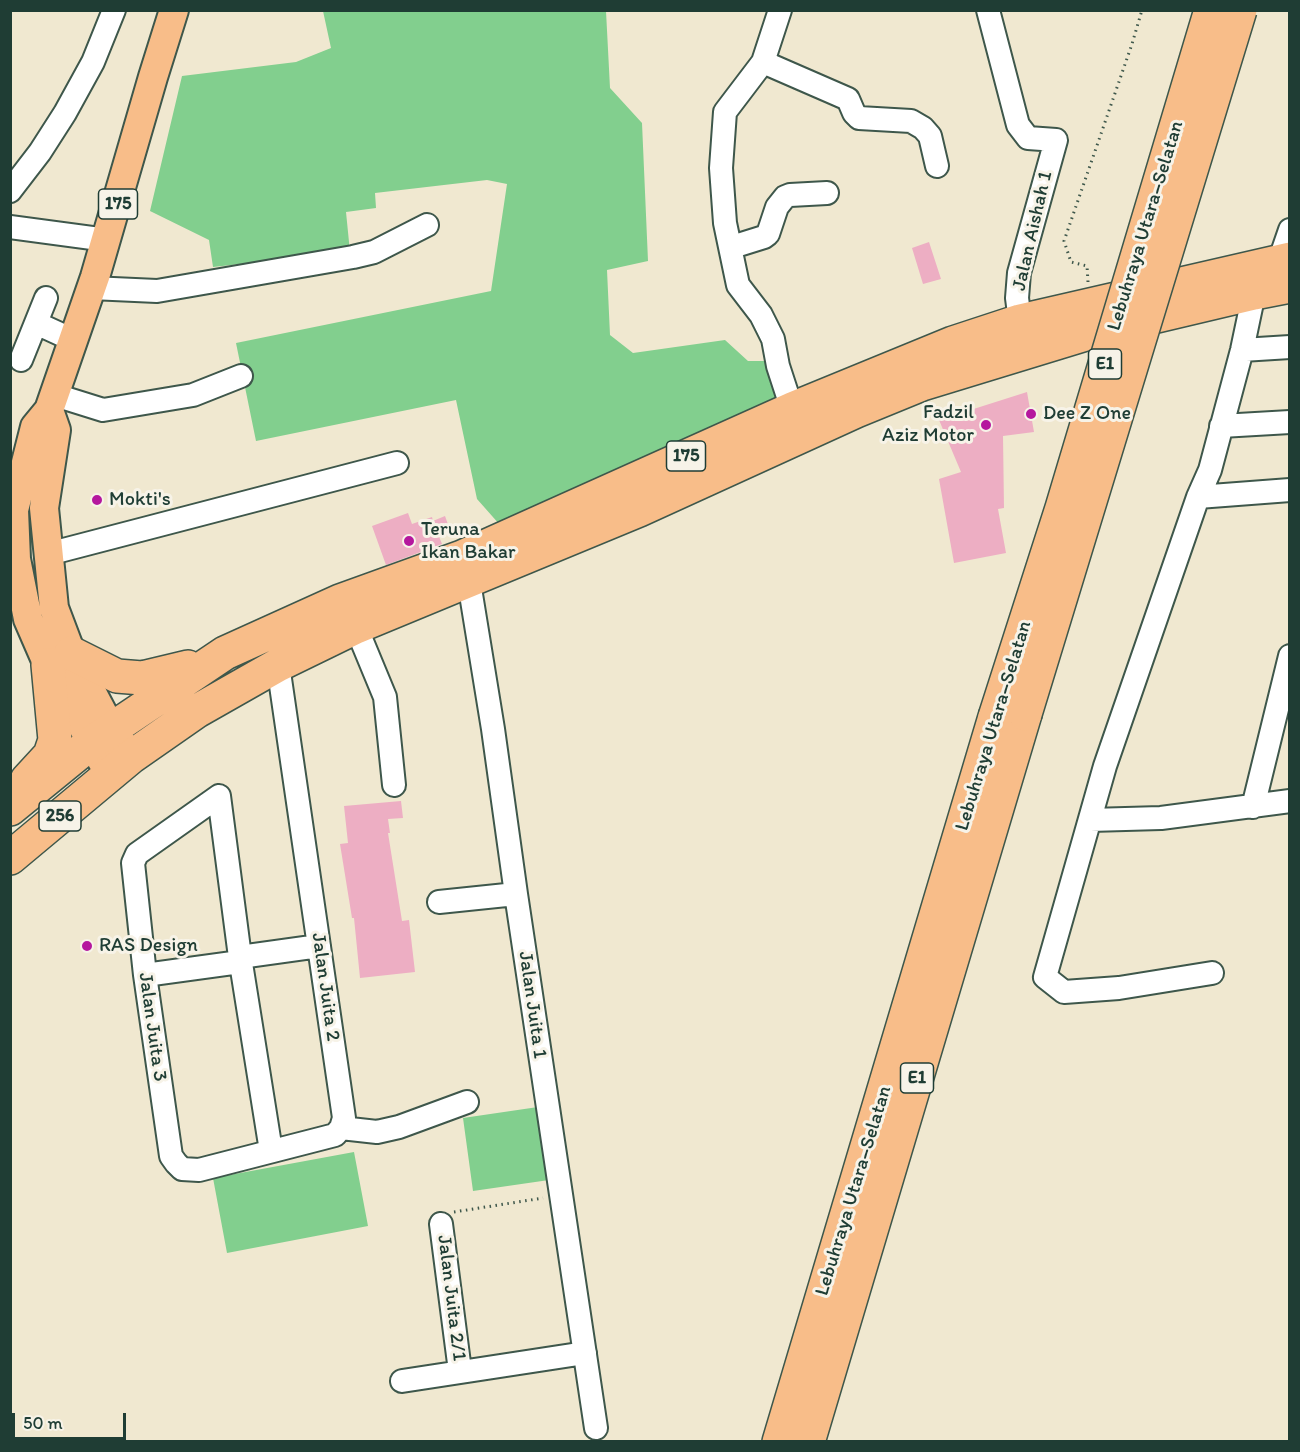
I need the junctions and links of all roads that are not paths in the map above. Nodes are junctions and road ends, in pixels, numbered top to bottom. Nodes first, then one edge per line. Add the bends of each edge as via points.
1 (114, 10) edge
2 (174, 10) edge
3 (780, 10) edge
4 (988, 10) edge
5 (1211, 10) edge
6 (1240, 10) edge
7 (763, 62) junction
8 (937, 166) dead end
9 (10, 191) edge
10 (828, 193) dead end
11 (427, 225) dead end
12 (10, 227) edge
13 (107, 240) junction
14 (732, 247) junction
15 (1287, 259) edge
16 (91, 288) junction
17 (1254, 293) junction
18 (46, 298) dead end
19 (1020, 321) junction
20 (36, 323) junction
21 (73, 340) junction
22 (1290, 347) edge
23 (1242, 350) junction
24 (21, 360) dead end
25 (241, 376) dead end
26 (52, 403) junction
27 (792, 409) junction
28 (1290, 422) edge
29 (1221, 426) junction
30 (397, 463) dead end
31 (1290, 490) edge
32 (1198, 497) junction
33 (48, 554) junction
34 (469, 582) junction
35 (356, 627) junction
36 (225, 653) junction
37 (1289, 657) edge
38 (59, 659) junction
39 (278, 665) junction
40 (1010, 715) junction
41 (101, 736) junction
42 (120, 766) junction
43 (394, 785) dead end
44 (10, 796) edge
45 (1290, 801) edge
46 (1253, 807) junction
47 (10, 809) edge
48 (1090, 820) junction
49 (10, 858) edge
50 (516, 894) junction
51 (439, 902) dead end
52 (319, 946) junction
53 (240, 960) junction
54 (1212, 973) dead end
55 (145, 975) junction
56 (467, 1102) dead end
57 (341, 1128) junction
58 (271, 1151) junction
59 (441, 1224) road end
60 (585, 1353) junction
61 (460, 1371) junction
62 (402, 1381) dead end
63 (596, 1428) dead end
64 (779, 1442) edge
65 (808, 1442) edge

1 - 9 street via 93,63 66,113
2 - 13 main road, 175
3 - 7 street
4 - 19 street, Jalan Aishah 1 via 1018,125 1028,138 1056,140 1019,273
5 - 40 highway, Lebuhraya Utara–Selatan / E1, bridge via 1062,508
6 - 40 highway, Lebuhraya Utara–Selatan / E1, bridge
7 - 8 street via 848,99 860,118 911,121 923,128 930,136
7 - 14 street via 725,112 722,194
10 - 14 street via 785,197 777,207 768,234
11 - 16 street via 374,252 353,258 157,291
12 - 13 street
13 - 16 main road, 175
14 - 27 street via 738,285 773,339
15 - 17 highway, 175
15 - 19 highway, 175
16 - 21 main road, 175
17 - 23 street
17 - 34 highway, 175 via 1102,329 922,384
18 - 20 street
19 - 27 highway, 175 via 953,343
20 - 21 street
20 - 24 street
21 - 26 main road, 175
22 - 23 street
23 - 29 street
25 - 26 street via 193,395 103,410
26 - 33 main road, 175 via 56,430 44,508
26 - 38 main road, 175 via 35,427 14,510 16,559 28,619
27 - 36 highway, 175 via 462,557 340,601
28 - 29 street
29 - 32 street via 1210,470
30 - 33 street
31 - 32 street
32 - 48 street
33 - 38 main road, 175
34 - 35 highway, 175
34 - 50 street, Jalan Juita 1
35 - 39 highway, 175
35 - 43 street via 385,697
36 - 38 highway via 142,678 117,676
36 - 41 highway, 175
37 - 46 street
38 - 41 main road, 175
38 - 44 highway via 55,740 50,755
39 - 42 highway, 175 via 197,711
39 - 52 street, Jalan Juita 2
40 - 64 highway, Lebuhraya Utara–Selatan / E1
40 - 65 highway, Lebuhraya Utara–Selatan / E1
41 - 42 main road, 175
41 - 47 highway, 256
42 - 49 highway, 256
45 - 46 street
46 - 48 street via 1161,818
48 - 54 street via 1045,976 1064,992 1119,988
50 - 51 street
50 - 60 street, Jalan Juita 1
52 - 53 street
52 - 57 street, Jalan Juita 2 via 344,1118
53 - 55 street
53 - 55 street, Jalan Juita 3 via 219,796 137,854 133,862
53 - 58 street
55 - 58 street, Jalan Juita 3 via 171,1156 182,1168 200,1170
56 - 57 street via 377,1132
57 - 58 street via 335,1135
59 - 61 street, Jalan Juita 2/1
60 - 61 street
60 - 63 street, Jalan Juita 1
61 - 62 street

